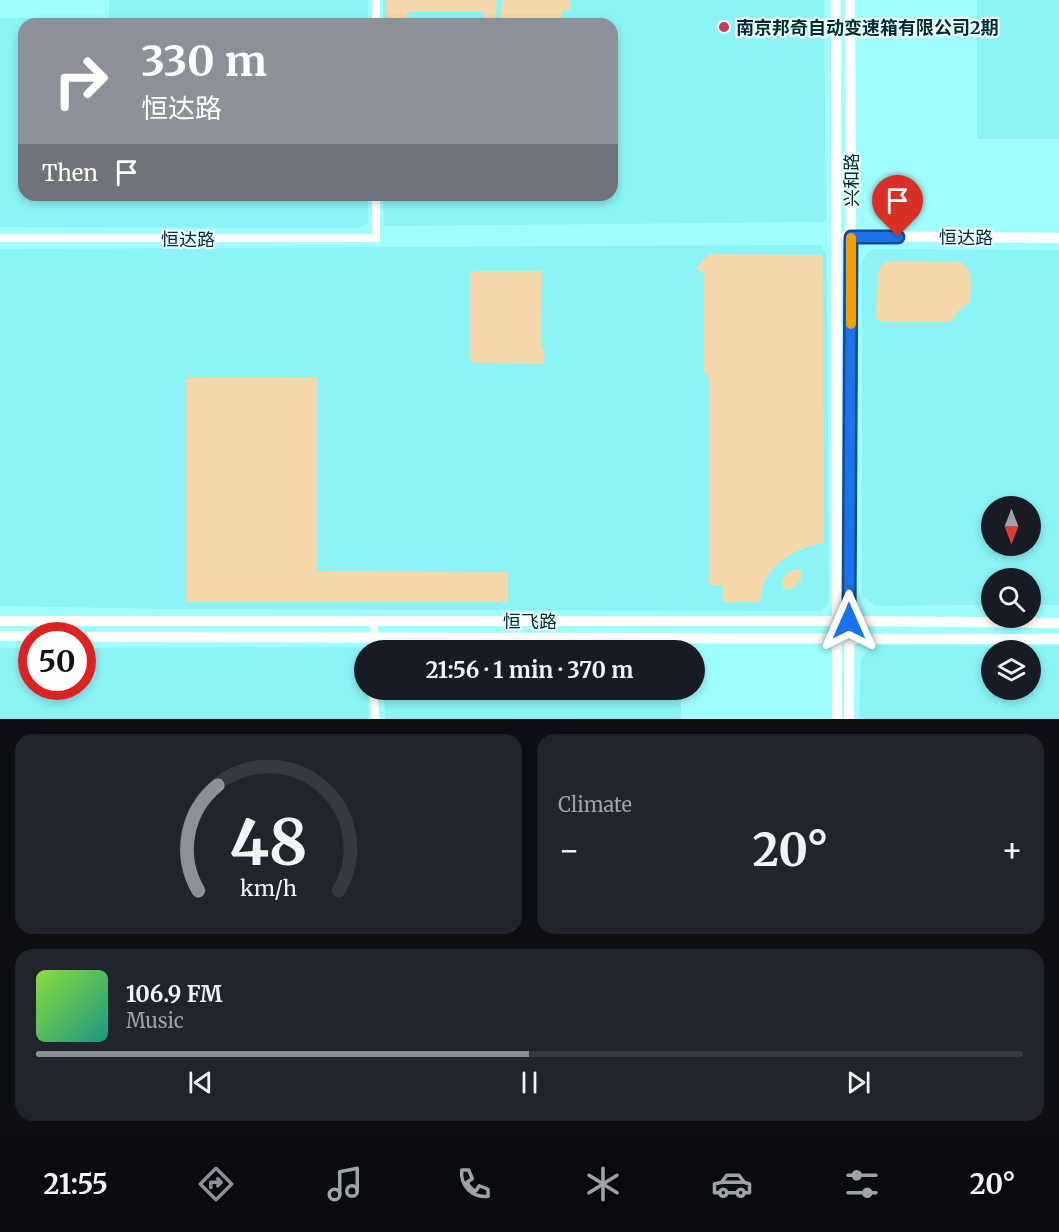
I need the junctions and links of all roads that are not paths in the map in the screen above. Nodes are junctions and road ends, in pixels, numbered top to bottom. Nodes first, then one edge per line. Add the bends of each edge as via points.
1 (376, 0) edge
2 (836, 0) edge
3 (850, 0) edge
4 (376, 18) edge
5 (376, 201) edge
6 (836, 236) junction
7 (851, 237) junction
8 (0, 238) edge
9 (1059, 238) edge
10 (0, 621) edge
11 (374, 621) junction
12 (837, 621) junction
13 (849, 621) junction
14 (1059, 623) edge
15 (0, 636) edge
16 (18, 636) edge
17 (96, 637) edge
18 (374, 637) junction
19 (837, 639) junction
20 (850, 639) junction
21 (1059, 639) edge
22 (374, 700) edge
23 (375, 719) edge
24 (837, 719) edge
25 (849, 719) edge

1 - 4 street
2 - 6 main road, 兴和路
3 - 7 main road, 兴和路
5 - 8 street, 恒达路 via 376,238
6 - 7 main road, 恒达路
6 - 12 main road, 兴和路
7 - 9 main road, 恒达路
7 - 13 main road, 兴和路
10 - 11 main road, 恒飞路
11 - 12 main road, 恒飞路
11 - 18 street
12 - 13 main road, 恒飞路
12 - 19 main road, 兴和路
13 - 14 main road, 恒飞路
13 - 20 main road, 兴和路
15 - 16 main road
17 - 18 main road, 恒飞路
18 - 19 main road, 恒飞路
19 - 20 main road, 恒飞路
19 - 24 main road, 兴和路
20 - 21 main road, 恒飞路
20 - 25 main road, 兴和路
22 - 23 street

